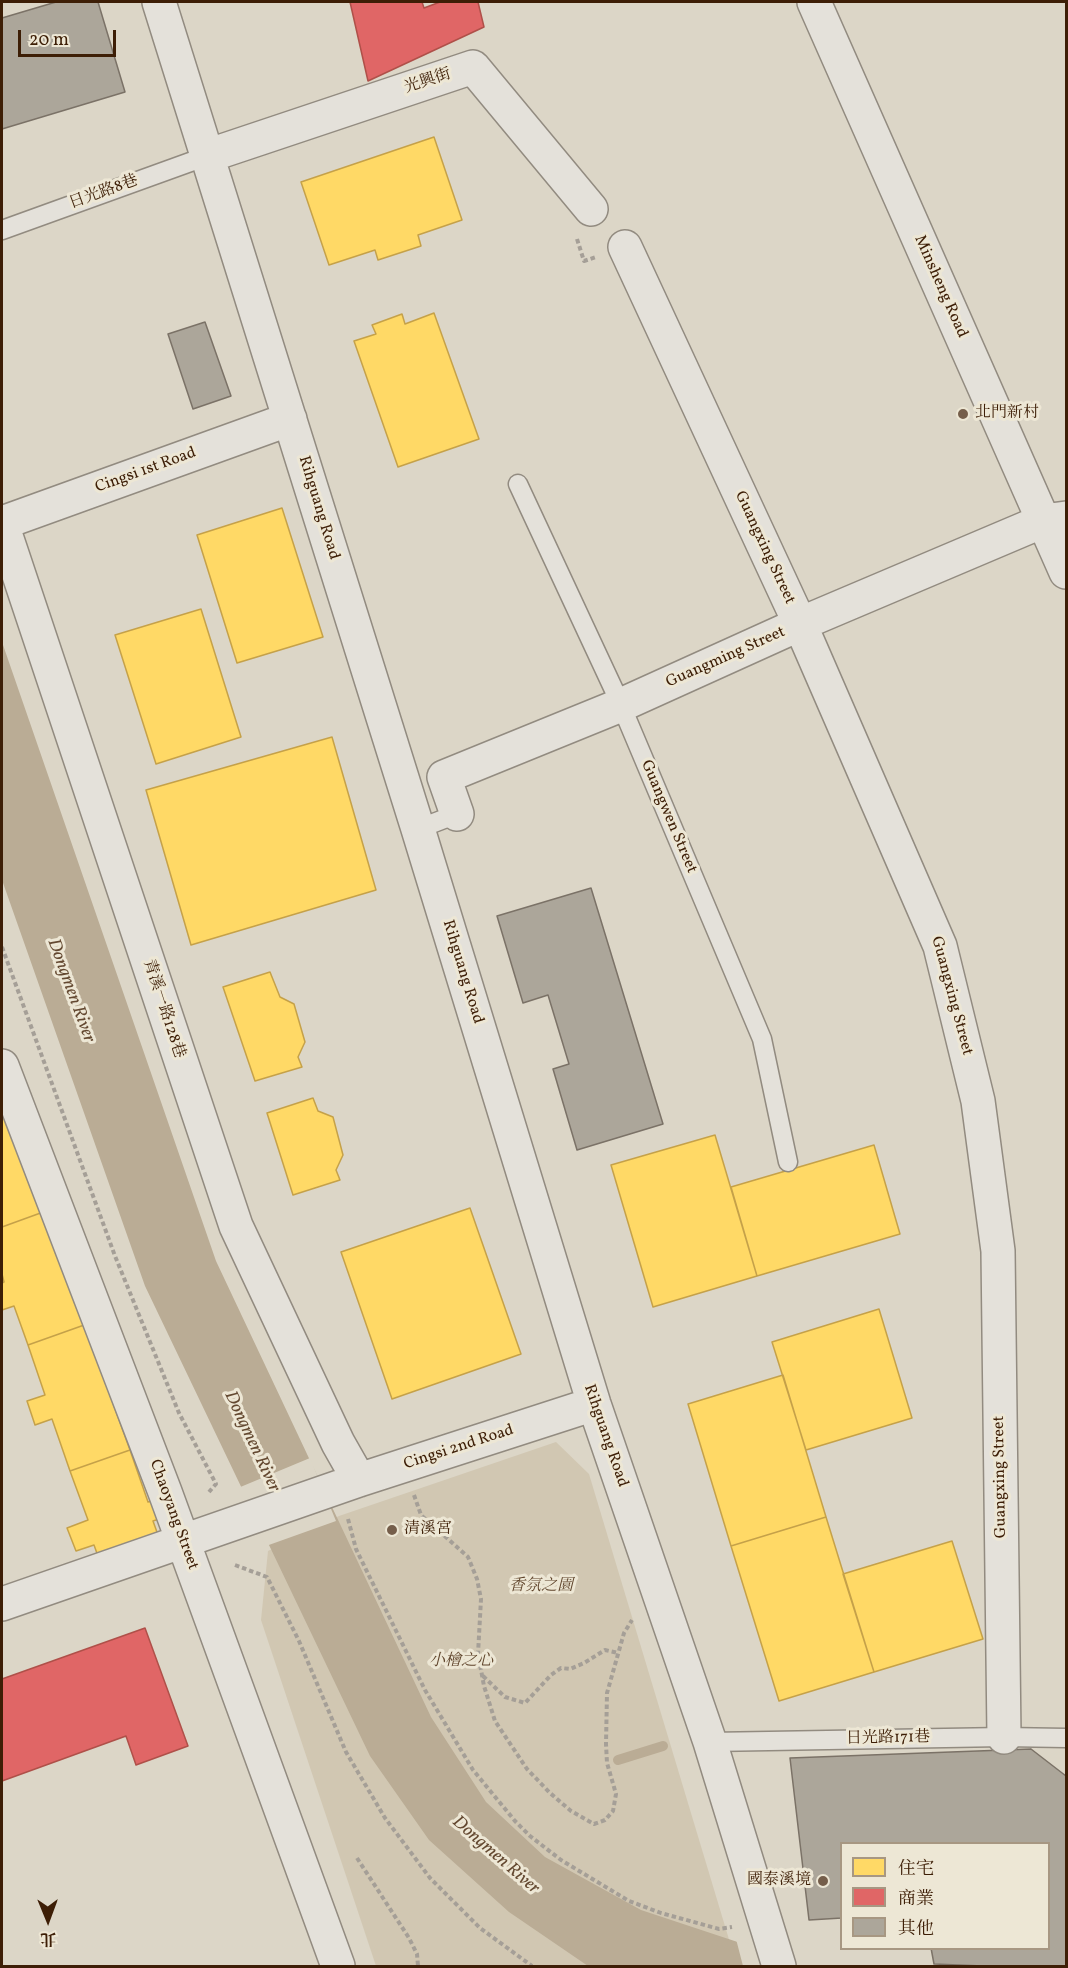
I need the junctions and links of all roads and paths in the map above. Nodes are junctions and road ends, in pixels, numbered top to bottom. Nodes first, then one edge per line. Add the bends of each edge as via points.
1 (159, 2) edge
2 (814, 2) edge
3 (207, 156) junction
4 (591, 209) dead end
5 (2, 230) edge
6 (625, 247) dead end
7 (290, 419) junction
8 (518, 483) dead end
9 (1055, 520) edge
10 (2, 524) edge
11 (1066, 572) edge
12 (800, 624) junction
13 (621, 705) junction
14 (458, 814) joint
15 (418, 828) junction
16 (2, 947) edge
17 (2, 1066) edge
18 (788, 1162) dead end
19 (594, 1404) junction
20 (359, 1480) junction
21 (412, 1489) dead end
22 (209, 1492) dead end
23 (335, 1502) junction
24 (183, 1542) junction
25 (235, 1565) dead end
26 (2, 1604) edge
27 (633, 1618) dead end
28 (618, 1653) junction
29 (482, 1675) junction
30 (1005, 1737) junction
31 (1066, 1738) edge
32 (710, 1742) junction
33 (357, 1858) dead end
34 (736, 1926) dead end
35 (775, 1953) edge
36 (338, 1966) edge
37 (418, 1966) edge
38 (532, 1966) edge

1 - 3 street, Rihguang Road
2 - 9 street, Minsheng Road
3 - 4 street, 光興街 via 472,67
3 - 5 lane, 日光路8巷
3 - 7 street, Rihguang Road
6 - 12 street, Guangxing Street
7 - 10 street, Cingsi 1st Road
7 - 15 street, Rihguang Road
8 - 13 lane, Guangwen Street
9 - 11 street, Minsheng Road
9 - 12 street, Guangming Street
10 - 20 street, 青溪一路128巷 via 236,1226
12 - 13 street, Guangming Street
12 - 30 street, Guangxing Street via 940,946 978,1101 998,1251
13 - 14 street, Guangming Street via 444,777
13 - 18 lane, Guangwen Street via 762,1039
14 - 15 lane
15 - 19 street, Rihguang Road
16 - 22 path via 115,1256 179,1413 216,1484
17 - 24 street, Chaoyang Street
19 - 20 street, Cingsi 2nd Road
19 - 32 street, Rihguang Road
20 - 23 street, Cingsi 2nd Road
21 - 29 path via 421,1515 468,1557 477,1579
23 - 24 street, Cingsi 2nd Road via 252,1518
23 - 34 path via 425,1690 473,1770 514,1821 561,1860 629,1901 719,1929
24 - 26 street
24 - 36 street, Chaoyang Street
25 - 38 path via 267,1577 346,1752 385,1818 430,1878 480,1928
27 - 28 path
28 - 29 path via 605,1650 570,1669 561,1668 525,1703 505,1696
28 - 29 path via 607,1693 605,1721 607,1764 616,1794 613,1811 594,1824 571,1811 527,1769 495,1721
30 - 31 lane, 日光路171巷
30 - 32 lane, 日光路171巷
32 - 35 street, Rihguang Road
33 - 37 path via 409,1938

